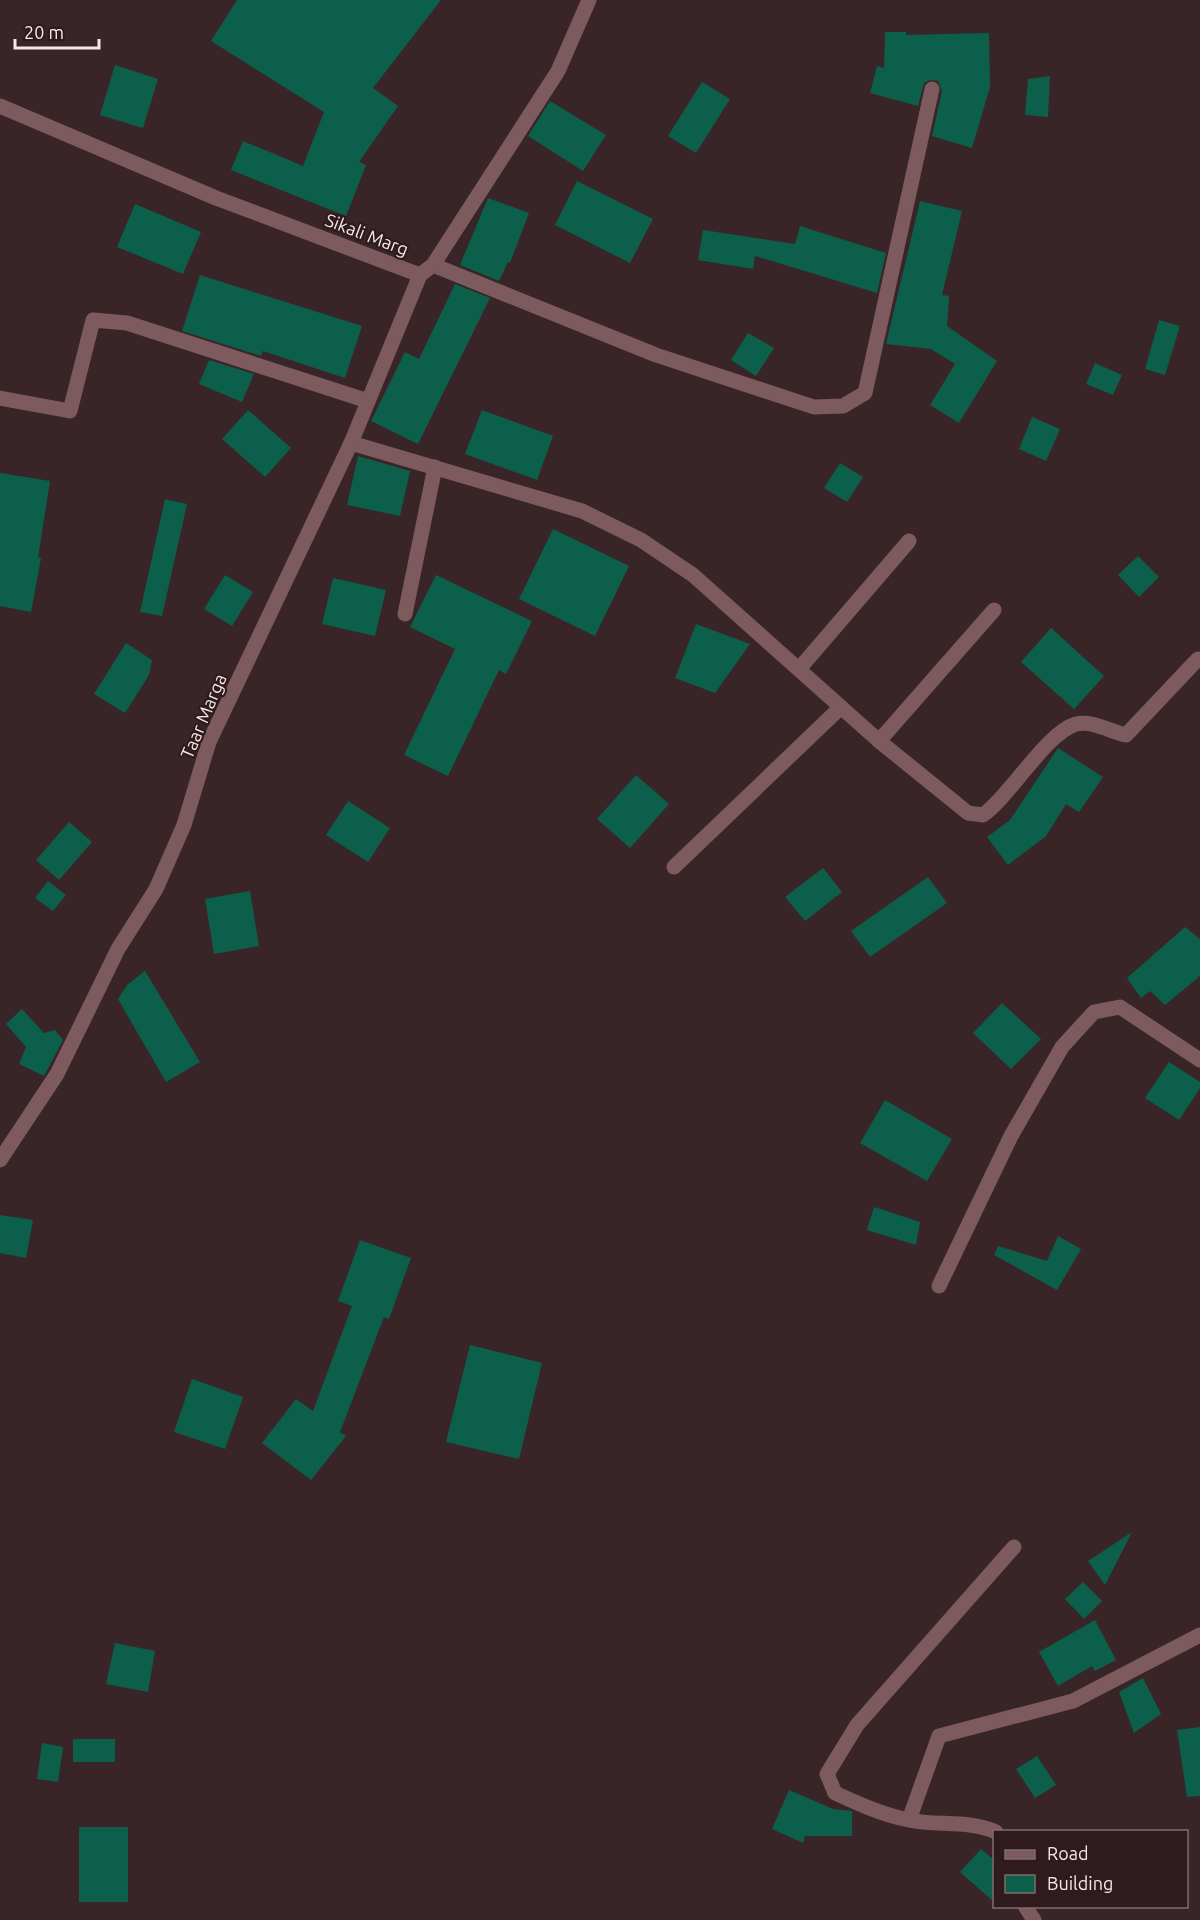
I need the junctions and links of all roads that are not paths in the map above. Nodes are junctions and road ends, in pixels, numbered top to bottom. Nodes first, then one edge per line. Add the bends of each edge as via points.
1 (589, 0) edge
2 (932, 89) dead end
3 (0, 106) edge
4 (427, 270) junction
5 (0, 398) edge
6 (368, 401) junction
7 (351, 443) junction
8 (435, 467) junction
9 (909, 541) dead end
10 (994, 610) dead end
11 (405, 614) dead end
12 (1198, 659) dead end
13 (799, 669) junction
14 (841, 707) junction
15 (879, 741) junction
16 (674, 867) dead end
17 (1200, 1060) edge
18 (0, 1160) edge
19 (939, 1286) dead end
20 (1014, 1547) dead end
21 (1200, 1635) edge
22 (909, 1820) junction
23 (993, 1831) edge

1 - 4 street via 558,71
2 - 4 street, Sikali Marg via 865,393 843,406 814,407 656,356
3 - 4 street, Sikali Marg via 216,198
4 - 6 street, Taar Marga
5 - 6 street via 70,411 93,320 127,323
6 - 7 street, Taar Marga
7 - 8 street
7 - 18 street, Taar Marga via 209,742 184,825 156,889 118,950 57,1074
8 - 11 street
8 - 13 street via 582,511 641,540 693,575
9 - 13 street
10 - 15 street
12 - 15 street via 1126,735 1077,724 1057,736 996,806 983,815 968,813
13 - 14 street
14 - 15 street
14 - 16 street
17 - 19 street via 1120,1007 1094,1012 1062,1047 1011,1136
20 - 22 street via 857,1725 827,1774 835,1792 867,1808
21 - 22 street via 1073,1701 939,1736
22 - 23 street

